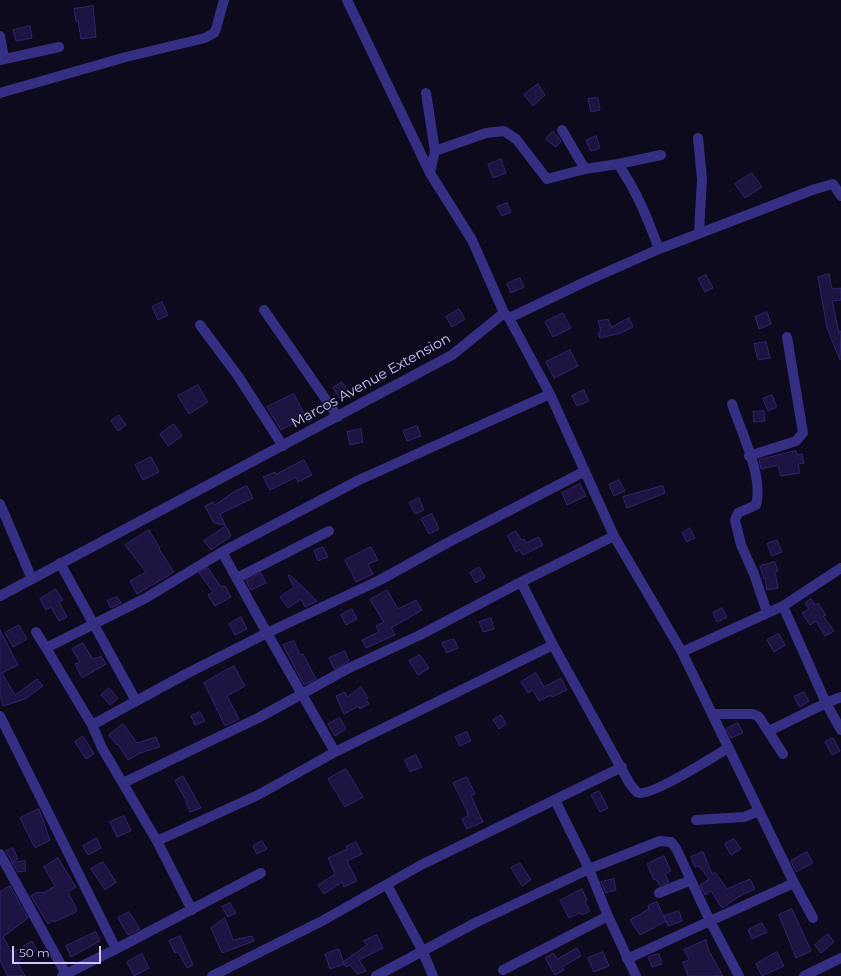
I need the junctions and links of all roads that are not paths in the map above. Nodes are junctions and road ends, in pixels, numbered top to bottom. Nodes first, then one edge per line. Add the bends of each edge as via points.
1 (224, 0) edge
2 (347, 0) edge
3 (0, 36) edge
4 (59, 48) dead end
5 (2, 59) edge
6 (0, 93) edge
7 (426, 93) dead end
8 (562, 130) dead end
9 (698, 138) dead end
10 (435, 151) junction
11 (661, 154) dead end
12 (618, 164) junction
13 (585, 169) junction
14 (430, 173) junction
15 (837, 182) edge
16 (841, 196) edge
17 (699, 232) junction
18 (659, 249) junction
19 (264, 310) dead end
20 (507, 316) junction
21 (200, 325) dead end
22 (786, 337) dead end
23 (550, 394) junction
24 (732, 404) dead end
25 (338, 417) junction
26 (283, 446) junction
27 (749, 456) junction
28 (585, 471) junction
29 (0, 504) edge
30 (329, 531) dead end
31 (614, 536) junction
32 (222, 552) junction
33 (60, 563) junction
34 (841, 568) edge
35 (237, 578) junction
36 (32, 579) junction
37 (521, 582) junction
38 (0, 596) edge
39 (783, 606) junction
40 (766, 612) junction
41 (94, 624) junction
42 (36, 632) dead end
43 (267, 633) junction
44 (553, 645) junction
45 (46, 648) junction
46 (682, 652) junction
47 (301, 695) junction
48 (841, 697) edge
49 (136, 701) junction
50 (826, 703) junction
51 (712, 714) junction
52 (1, 720) edge
53 (92, 725) junction
54 (769, 730) junction
55 (841, 730) edge
56 (728, 748) junction
57 (335, 752) junction
58 (783, 754) dead end
59 (622, 767) junction
60 (123, 782) junction
61 (555, 800) junction
62 (758, 811) junction
63 (696, 820) dead end
64 (157, 841) junction
65 (0, 854) edge
66 (589, 869) junction
67 (261, 873) dead end
68 (691, 880) junction
69 (794, 883) junction
70 (387, 885) junction
71 (659, 893) dead end
72 (192, 910) junction
73 (608, 916) junction
74 (813, 918) dead end
75 (710, 921) junction
76 (116, 949) junction
77 (422, 950) junction
78 (841, 958) edge
79 (627, 959) junction
80 (503, 970) dead end
81 (64, 975) edge
82 (212, 976) edge
83 (376, 976) edge
84 (434, 976) edge
85 (636, 976) edge
86 (738, 976) edge
87 (804, 976) edge

1 - 6 street via 216,29 205,38 126,56
2 - 14 street
3 - 5 street
4 - 5 street
7 - 10 street
8 - 13 street
9 - 17 street via 702,179
10 - 13 street via 486,133 504,131 516,139 547,179
10 - 14 street
11 - 12 street
12 - 13 street
12 - 18 street via 644,208
14 - 20 street via 472,240
15 - 16 street
15 - 17 street, Marcos Avenue Extension
17 - 18 street, Marcos Avenue Extension
18 - 20 street, Marcos Avenue Extension
19 - 25 street
20 - 23 street
20 - 25 street, Marcos Avenue Extension via 452,355
21 - 26 street via 238,376
22 - 27 street via 803,433 796,441
23 - 28 street
23 - 32 street via 359,480
24 - 27 street
25 - 26 street, Marcos Avenue Extension
26 - 33 street, Marcos Avenue Extension
27 - 40 street via 758,484 757,501 753,508 738,513 735,520 741,545 754,574
28 - 31 street
28 - 43 street via 447,542 380,580
29 - 36 street
30 - 35 street
31 - 37 street
31 - 46 street
32 - 35 street
32 - 41 street via 144,599
33 - 36 street, Marcos Avenue Extension
33 - 41 street
34 - 39 street
35 - 43 street
36 - 38 street, Marcos Avenue Extension
37 - 44 street
37 - 47 street via 420,635 347,669
39 - 40 street
39 - 50 street
40 - 46 street
41 - 45 street
41 - 49 street
42 - 45 street
43 - 47 street
43 - 49 street
44 - 57 street
44 - 59 street
45 - 53 street
46 - 51 street
47 - 57 street
47 - 60 street
48 - 50 street
49 - 53 street
50 - 54 street
50 - 55 street
51 - 54 street via 753,714 759,717
51 - 56 street
52 - 76 street
53 - 60 street via 102,748
54 - 58 street
56 - 59 street via 708,761 645,792 637,792
56 - 62 street
57 - 64 street via 258,795
59 - 61 street
60 - 64 street
61 - 66 street
61 - 70 street via 421,865
62 - 63 street via 744,817
62 - 69 street
64 - 72 street
65 - 81 street
66 - 68 street via 660,840 666,840 676,848
66 - 73 street
66 - 77 street
67 - 72 street
68 - 71 street
68 - 75 street
69 - 74 street
69 - 75 street
70 - 77 street
70 - 82 street
72 - 76 street
73 - 79 street
73 - 80 street
75 - 79 street
75 - 86 street
76 - 81 street
77 - 83 street
77 - 84 street
78 - 87 street
79 - 85 street

